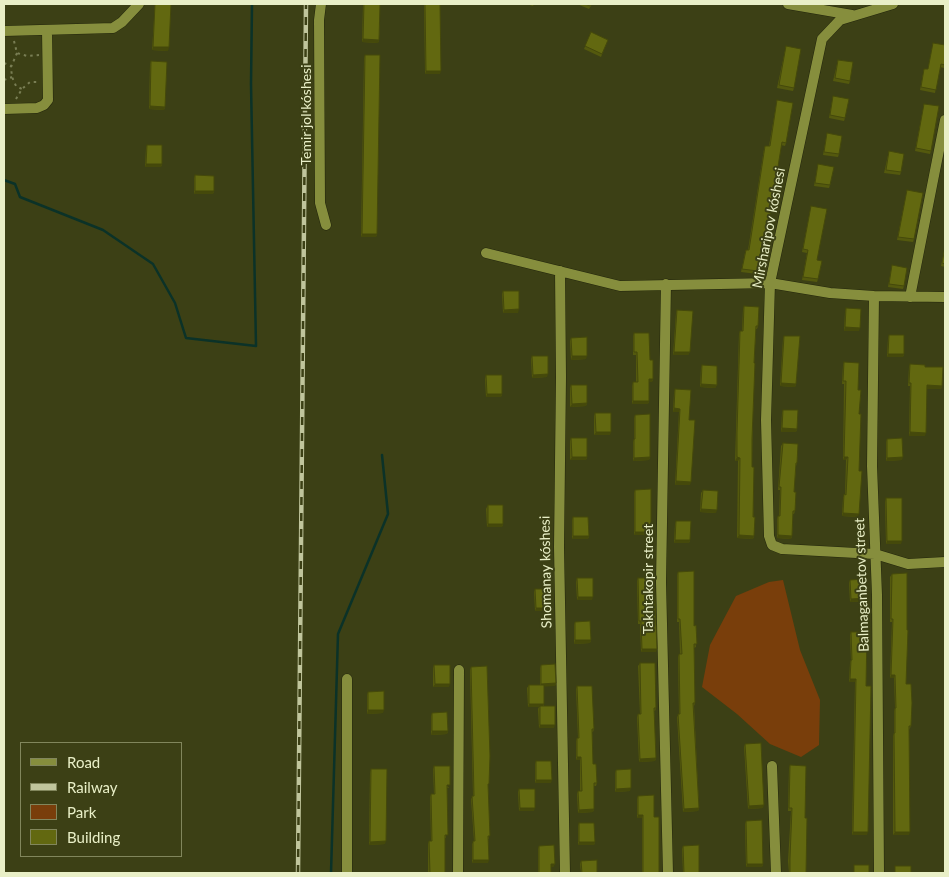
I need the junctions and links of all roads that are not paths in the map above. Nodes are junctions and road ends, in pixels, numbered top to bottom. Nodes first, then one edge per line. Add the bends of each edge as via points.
1 (139, 4) edge
2 (321, 4) edge
3 (788, 4) edge
4 (893, 4) edge
5 (856, 15) junction
6 (47, 30) junction
7 (4, 31) edge
8 (4, 109) edge
9 (945, 120) edge
10 (326, 225) dead end
11 (486, 253) dead end
12 (560, 271) junction
13 (770, 283) junction
14 (666, 284) junction
15 (874, 296) junction
16 (910, 297) junction
17 (945, 297) edge
18 (875, 554) junction
19 (945, 562) edge
20 (460, 670) dead end
21 (347, 679) dead end
22 (772, 766) dead end
23 (347, 873) edge
24 (458, 873) edge
25 (565, 873) edge
26 (668, 873) edge
27 (776, 873) edge
28 (879, 873) edge

1 - 6 street via 113,28
2 - 10 street, Temir jol kóshesi via 320,203
3 - 5 street
4 - 5 street, Mirsharipov kóshesi
5 - 13 street, Mirsharipov kóshesi via 840,20 822,39
6 - 7 street
6 - 8 street via 48,100 37,108
9 - 16 street
11 - 12 street
12 - 14 street via 620,286
12 - 25 street, Shomanay kóshesi via 559,547
13 - 14 street
13 - 15 street
13 - 18 street, Mirsharipov kóshesi via 766,420 769,536 772,545 782,549
14 - 26 street, Takhtakopir street via 661,582
15 - 16 street
15 - 18 street, Balmaganbetov street via 872,466
16 - 17 street
18 - 19 street via 908,564
18 - 28 street, Balmaganbetov street
20 - 24 street
21 - 23 street
22 - 27 street

